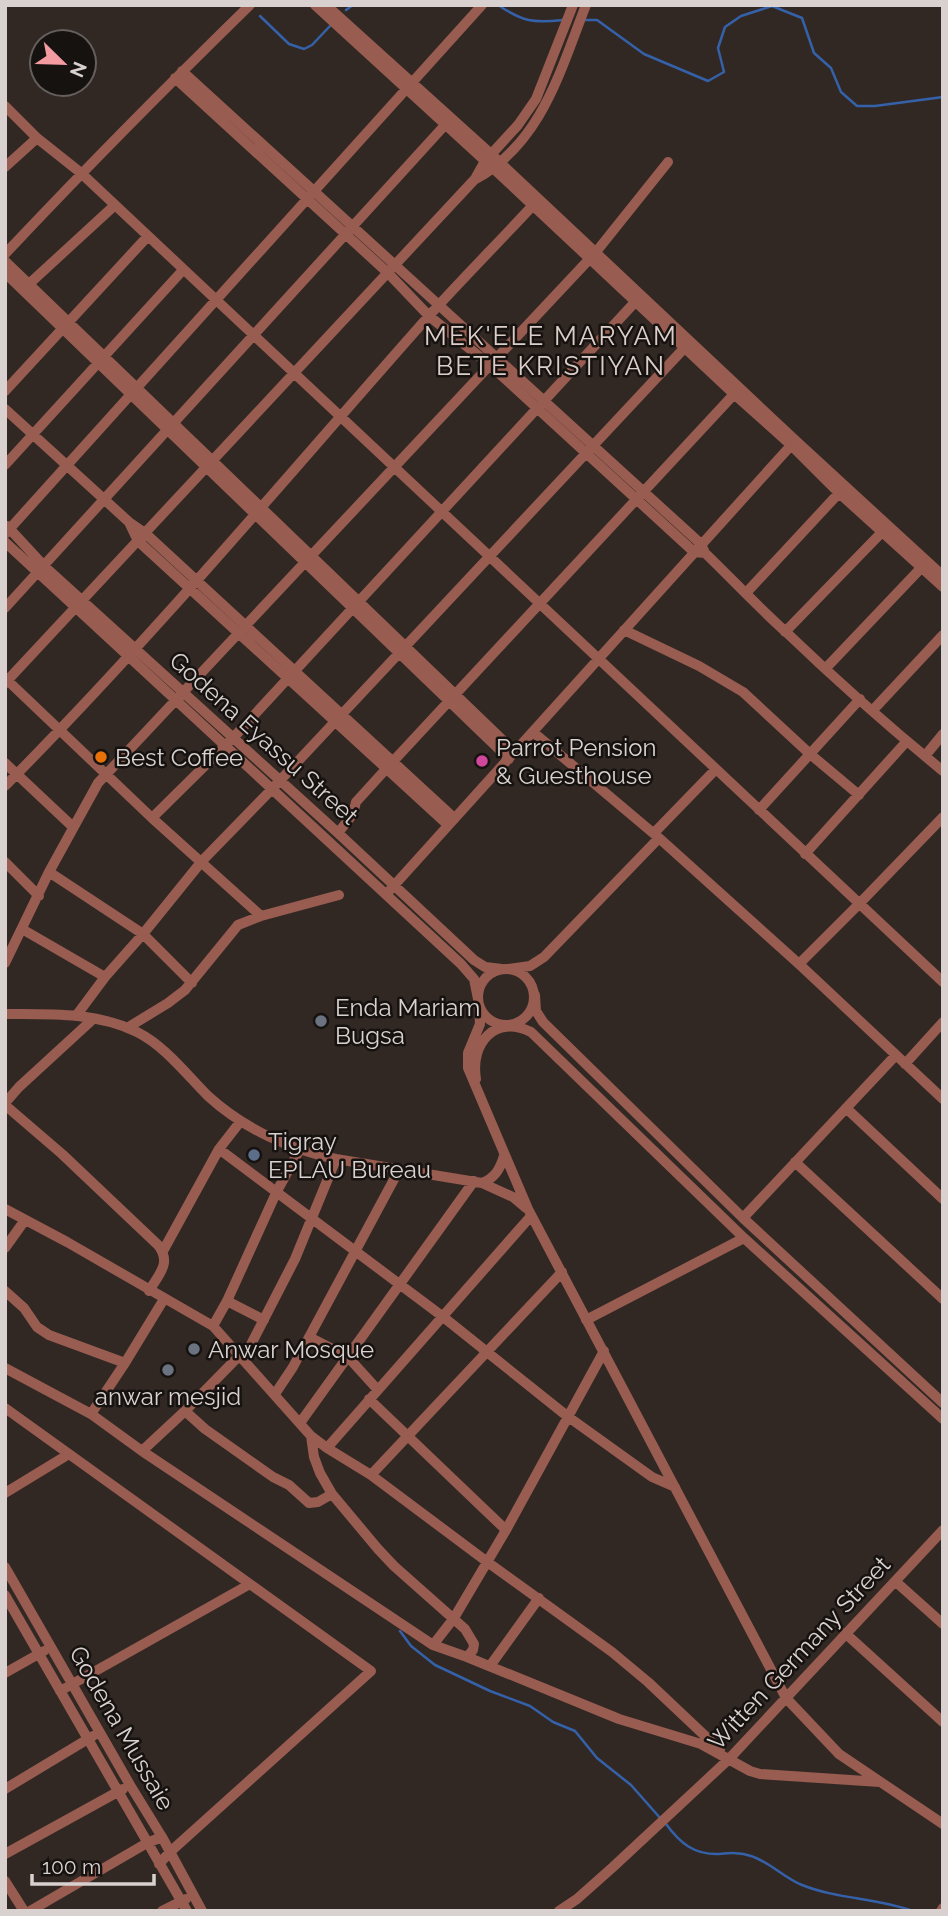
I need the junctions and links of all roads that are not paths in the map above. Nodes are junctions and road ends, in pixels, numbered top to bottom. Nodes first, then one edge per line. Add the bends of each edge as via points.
1 (250, 5) edge
2 (573, 5) edge
3 (482, 6) edge
4 (586, 6) edge
5 (320, 7) edge
6 (178, 75) junction
7 (409, 86) junction
8 (5, 106) edge
9 (445, 125) junction
10 (37, 138) junction
11 (493, 162) junction
12 (668, 162) dead end
13 (5, 167) edge
14 (81, 173) junction
15 (311, 195) junction
16 (535, 202) junction
17 (115, 205) junction
18 (349, 230) junction
19 (148, 236) junction
20 (5, 254) edge
21 (593, 255) junction
22 (5, 261) edge
23 (391, 269) junction
24 (183, 270) junction
25 (5, 273) edge
26 (29, 284) junction
27 (216, 300) junction
28 (636, 301) junction
29 (439, 305) junction
30 (429, 316) junction
31 (66, 325) junction
32 (253, 335) junction
33 (688, 345) junction
34 (101, 359) junction
35 (493, 362) junction
36 (293, 374) junction
37 (5, 391) edge
38 (134, 391) junction
39 (737, 391) junction
40 (541, 405) junction
41 (5, 409) edge
42 (341, 418) junction
43 (170, 426) junction
44 (33, 434) junction
45 (793, 443) junction
46 (590, 450) junction
47 (209, 464) junction
48 (5, 465) edge
49 (67, 465) junction
50 (394, 467) junction
51 (839, 493) junction
52 (640, 495) junction
53 (104, 500) junction
54 (258, 511) junction
55 (441, 512) junction
56 (7, 529) edge
57 (885, 529) junction
58 (141, 537) junction
59 (5, 542) edge
60 (700, 550) junction
61 (489, 557) junction
62 (308, 559) junction
63 (922, 567) junction
64 (41, 569) junction
65 (943, 576) edge
66 (192, 584) junction
67 (943, 587) edge
68 (746, 593) junction
69 (539, 603) junction
70 (79, 604) junction
71 (356, 605) junction
72 (5, 608) edge
73 (242, 629) junction
74 (624, 630) junction
75 (785, 632) junction
76 (943, 635) edge
77 (402, 650) junction
78 (131, 652) junction
79 (599, 659) junction
80 (826, 668) junction
81 (291, 675) junction
82 (6, 681) edge
83 (179, 696) junction
84 (452, 698) junction
85 (860, 699) junction
86 (873, 710) junction
87 (338, 718) junction
88 (59, 731) junction
89 (533, 732) junction
90 (943, 734) edge
91 (233, 738) junction
92 (906, 742) junction
93 (224, 746) junction
94 (810, 754) junction
95 (512, 755) junction
96 (925, 756) junction
97 (5, 763) edge
98 (389, 765) junction
99 (716, 769) junction
100 (943, 771) edge
101 (17, 774) junction
102 (106, 774) junction
103 (280, 781) junction
104 (5, 786) edge
105 (272, 789) junction
106 (859, 795) junction
107 (759, 810) junction
108 (943, 817) edge
109 (152, 818) junction
110 (451, 822) junction
111 (73, 827) junction
112 (338, 833) junction
113 (656, 836) junction
114 (805, 854) junction
115 (202, 861) junction
116 (5, 862) edge
117 (49, 872) junction
118 (394, 886) junction
119 (339, 895) dead end
120 (385, 895) junction
121 (38, 896) junction
122 (859, 904) junction
123 (261, 916) junction
124 (22, 929) junction
125 (144, 934) junction
126 (544, 957) junction
127 (5, 963) edge
128 (799, 964) junction
129 (505, 969) junction
130 (105, 977) junction
131 (943, 982) edge
132 (192, 983) junction
133 (534, 992) junction
134 (479, 1002) junction
135 (5, 1014) edge
136 (76, 1016) junction
137 (93, 1019) junction
138 (943, 1022) edge
139 (511, 1025) junction
140 (127, 1028) junction
141 (896, 1055) junction
142 (905, 1063) junction
143 (943, 1099) edge
144 (482, 1100) junction
145 (5, 1104) edge
146 (846, 1108) junction
147 (240, 1122) junction
148 (651, 1126) junction
149 (641, 1137) junction
150 (219, 1149) junction
151 (300, 1149) junction
152 (504, 1156) junction
153 (336, 1159) junction
154 (795, 1162) junction
155 (399, 1170) junction
156 (478, 1182) junction
157 (277, 1191) junction
158 (943, 1199) edge
159 (5, 1209) edge
160 (530, 1212) junction
161 (743, 1217) junction
162 (312, 1218) junction
163 (25, 1220) junction
164 (744, 1238) junction
165 (5, 1248) edge
166 (163, 1251) junction
167 (355, 1251) junction
168 (562, 1272) junction
169 (399, 1286) junction
170 (5, 1291) edge
171 (149, 1291) junction
172 (164, 1299) junction
173 (943, 1299) edge
174 (227, 1301) junction
175 (442, 1316) junction
176 (264, 1320) junction
177 (586, 1320) junction
178 (213, 1326) junction
179 (871, 1336) junction
180 (309, 1337) junction
181 (861, 1345) junction
182 (604, 1351) junction
183 (487, 1352) junction
184 (348, 1357) junction
185 (241, 1358) junction
186 (125, 1363) junction
187 (5, 1368) edge
188 (377, 1389) junction
189 (275, 1394) junction
190 (369, 1399) junction
191 (943, 1403) edge
192 (5, 1408) edge
193 (185, 1411) junction
194 (91, 1414) junction
195 (567, 1416) junction
196 (943, 1419) edge
197 (300, 1423) junction
198 (408, 1435) junction
199 (312, 1436) junction
200 (327, 1448) junction
201 (142, 1451) junction
202 (69, 1454) junction
203 (371, 1475) junction
204 (674, 1487) junction
205 (5, 1493) edge
206 (332, 1494) junction
207 (506, 1530) junction
208 (943, 1530) edge
209 (486, 1561) junction
210 (5, 1567) edge
211 (895, 1581) junction
212 (250, 1584) junction
213 (5, 1595) edge
214 (539, 1598) junction
215 (454, 1618) junction
216 (943, 1624) edge
217 (845, 1633) junction
218 (433, 1645) junction
219 (50, 1647) junction
220 (39, 1654) junction
221 (467, 1657) junction
222 (490, 1666) junction
223 (5, 1673) edge
224 (73, 1683) junction
225 (60, 1691) junction
226 (786, 1698) junction
227 (943, 1722) edge
228 (100, 1732) junction
229 (89, 1739) junction
230 (729, 1759) junction
231 (880, 1782) junction
232 (130, 1785) junction
233 (5, 1789) edge
234 (119, 1791) junction
235 (943, 1824) edge
236 (162, 1837) junction
237 (147, 1843) junction
238 (170, 1852) junction
239 (5, 1854) edge
240 (159, 1864) junction
241 (5, 1881) edge
242 (193, 1895) junction
243 (184, 1906) edge
244 (564, 1910) edge
245 (24, 1911) edge
246 (30, 1911) edge
247 (162, 1911) edge
248 (202, 1911) edge

1 - 6 street
2 - 11 street via 536,99
3 - 7 street
4 - 11 street via 539,117 524,138
5 - 7 street
6 - 14 street
6 - 15 street
7 - 9 street
7 - 11 street
7 - 15 street
8 - 10 street
9 - 11 street
9 - 18 street
10 - 13 street
10 - 14 street
11 - 16 street
11 - 23 street
12 - 21 street
14 - 17 street
14 - 20 street
15 - 18 street
15 - 27 street
16 - 21 street
16 - 29 street
17 - 19 street
17 - 26 street
18 - 23 street
18 - 32 street
19 - 24 street
19 - 31 street
21 - 28 street
21 - 33 street
21 - 35 street
22 - 26 street
23 - 29 street
23 - 30 street
23 - 36 street
24 - 27 street
24 - 34 street
25 - 31 street
26 - 31 street
27 - 32 street
27 - 38 street
28 - 33 street
28 - 40 street
29 - 30 street
29 - 35 street
30 - 35 street
30 - 42 street
31 - 34 street
31 - 37 street
32 - 36 street
32 - 43 street
33 - 39 street
33 - 46 street
34 - 38 street
34 - 44 street
35 - 40 street
35 - 50 street
36 - 42 street
36 - 47 street
38 - 43 street
38 - 49 street
39 - 45 street
39 - 52 street
40 - 46 street
40 - 55 street
41 - 44 street
42 - 50 street
42 - 54 street
43 - 47 street
43 - 53 street
44 - 48 street
44 - 49 street
45 - 51 street
45 - 57 street
45 - 60 street
46 - 52 street
46 - 61 street
47 - 54 street
47 - 58 street
49 - 53 street
49 - 56 street
50 - 55 street
50 - 62 street
51 - 57 street
51 - 68 street
52 - 60 street
52 - 69 street
53 - 58 street
53 - 64 street
54 - 62 street
54 - 66 street
55 - 61 street
55 - 71 street
56 - 64 street, Godena Eyassu Street
57 - 63 street
57 - 65 street
57 - 75 street
58 - 66 street
58 - 70 street
59 - 64 street, Godena Eyassu Street
60 - 68 street
60 - 74 street
61 - 69 street
61 - 77 street
62 - 71 street
62 - 73 street
63 - 67 street
63 - 80 street
64 - 70 street, Godena Eyassu Street
64 - 72 street
66 - 73 street
66 - 78 street
68 - 75 street
69 - 79 street
69 - 84 street
70 - 78 street, Godena Eyassu Street
70 - 82 street
71 - 77 street
71 - 81 street
73 - 81 street
73 - 83 street
74 - 79 street
74 - 94 street via 743,692
75 - 80 street
76 - 86 street
77 - 84 street
77 - 87 street
78 - 83 street, Godena Eyassu Street
78 - 88 street
79 - 89 street
79 - 99 street
80 - 85 street
81 - 87 street
81 - 91 street
82 - 88 street
83 - 91 street, Godena Eyassu Street
83 - 93 street, Godena Eyassu Street
83 - 102 street
84 - 95 street
84 - 98 street
85 - 86 street
85 - 94 street
86 - 92 street
87 - 98 street
87 - 103 street
88 - 101 street
88 - 102 street
89 - 95 street
89 - 113 street
90 - 96 street
91 - 93 street
91 - 103 street, Godena Eyassu Street
92 - 96 street
92 - 106 street
93 - 105 street, Godena Eyassu Street
93 - 109 street
94 - 106 street
94 - 107 street
95 - 110 street
96 - 100 street
97 - 101 street
98 - 110 street
98 - 112 street via 356,802
99 - 107 street
99 - 113 street
101 - 104 street
101 - 111 street
102 - 109 street
102 - 111 street
103 - 105 street
103 - 112 street, Godena Eyassu Street
105 - 115 street
105 - 120 street, Godena Eyassu Street
106 - 114 street
107 - 114 street
108 - 122 street
109 - 115 street
110 - 118 street
111 - 117 street
112 - 118 street, Godena Eyassu Street
113 - 126 street
113 - 128 street
114 - 122 street
115 - 123 street
115 - 125 street
116 - 121 street
117 - 121 street
117 - 125 street
118 - 120 street
118 - 129 street, Godena Eyassu Street via 480,965
119 - 123 street
120 - 134 street, Godena Eyassu Street via 466,969 476,984
121 - 124 street
122 - 128 street
122 - 131 street
123 - 132 street via 238,925
124 - 127 street
124 - 130 street
125 - 130 street
125 - 132 street
126 - 129 street via 530,966
126 - 133 street via 533,978
128 - 141 street
129 - 133 street via 524,975
129 - 134 street via 483,982
130 - 136 street
132 - 140 street
133 - 139 street via 527,1017
133 - 148 street via 542,1022
134 - 139 street via 494,1023
134 - 144 street via 480,1024 467,1060
135 - 136 street
136 - 137 street
137 - 140 street
137 - 145 street
138 - 142 street
139 - 144 street via 495,1030 479,1047 474,1063
139 - 149 street via 536,1036
140 - 147 street via 156,1045
141 - 142 street
141 - 146 street
142 - 143 street
144 - 152 street
145 - 166 street
146 - 154 street
146 - 158 street
147 - 150 street
147 - 151 street
148 - 149 street
148 - 161 street
149 - 164 street
150 - 157 street
150 - 166 street
151 - 153 street
151 - 157 street
152 - 156 street via 493,1178
152 - 160 street
153 - 155 street
153 - 162 street
154 - 161 street
154 - 173 street
155 - 156 street
155 - 167 street
156 - 160 street via 513,1197
156 - 169 street
157 - 162 street
157 - 174 street
159 - 163 street
160 - 168 street
160 - 175 street
161 - 179 street
162 - 167 street
162 - 176 street
163 - 165 street
163 - 171 street
164 - 177 street
164 - 181 street
166 - 171 street via 163,1269
167 - 169 street
167 - 180 street
168 - 177 street
168 - 183 street
169 - 175 street
169 - 184 street
170 - 186 street via 49,1335
171 - 172 street
172 - 178 street
172 - 186 street
174 - 176 street
174 - 178 street
175 - 183 street
175 - 188 street
176 - 185 street
177 - 182 street
178 - 185 street
179 - 181 street
179 - 191 street
180 - 184 street
180 - 189 street
181 - 196 street
182 - 195 street
182 - 204 street
183 - 195 street
183 - 198 street
184 - 188 street
184 - 197 street
185 - 189 street
185 - 193 street
186 - 194 street
187 - 194 street
188 - 190 street
189 - 197 street
190 - 198 street
190 - 200 street
192 - 202 street
193 - 201 street
193 - 206 street via 309,1503
194 - 201 street
195 - 204 street via 652,1477
195 - 207 street
197 - 199 street
198 - 203 street
198 - 207 street
199 - 200 street
199 - 206 street via 314,1457
200 - 203 street
201 - 218 street
202 - 205 street
202 - 212 street
203 - 209 street
204 - 226 street
206 - 215 street via 386,1557
207 - 209 street
208 - 211 street, Witten Germany Street
209 - 214 street
209 - 215 street
210 - 219 street, Godena Mussaie
211 - 216 street
211 - 217 street, Witten Germany Street
212 - 224 street
212 - 238 street via 371,1671
213 - 220 street, Godena Mussaie
214 - 222 street
214 - 230 street via 648,1682
215 - 218 street
215 - 221 street via 474,1644
217 - 226 street, Witten Germany Street
217 - 227 street
218 - 221 street
219 - 220 street
219 - 224 street, Godena Mussaie
220 - 223 street
220 - 225 street, Godena Mussaie
221 - 222 street
222 - 230 street via 620,1718 701,1744
224 - 225 street
224 - 228 street, Godena Mussaie
225 - 229 street, Godena Mussaie
226 - 230 street, Witten Germany Street
226 - 231 street via 838,1754
228 - 229 street
228 - 232 street, Godena Mussaie
229 - 233 street
229 - 234 street, Godena Mussaie
230 - 231 street via 760,1774
230 - 244 street, Witten Germany Street
231 - 235 street
232 - 234 street
232 - 236 street, Godena Mussaie
234 - 237 street, Godena Mussaie
234 - 239 street
236 - 237 street
236 - 238 street, Godena Mussaie
237 - 240 street, Godena Mussaie
237 - 246 street
238 - 240 street
238 - 242 street, Godena Mussaie
240 - 243 street, Godena Mussaie
241 - 245 street
242 - 243 street
242 - 248 street, Godena Mussaie
243 - 247 street

